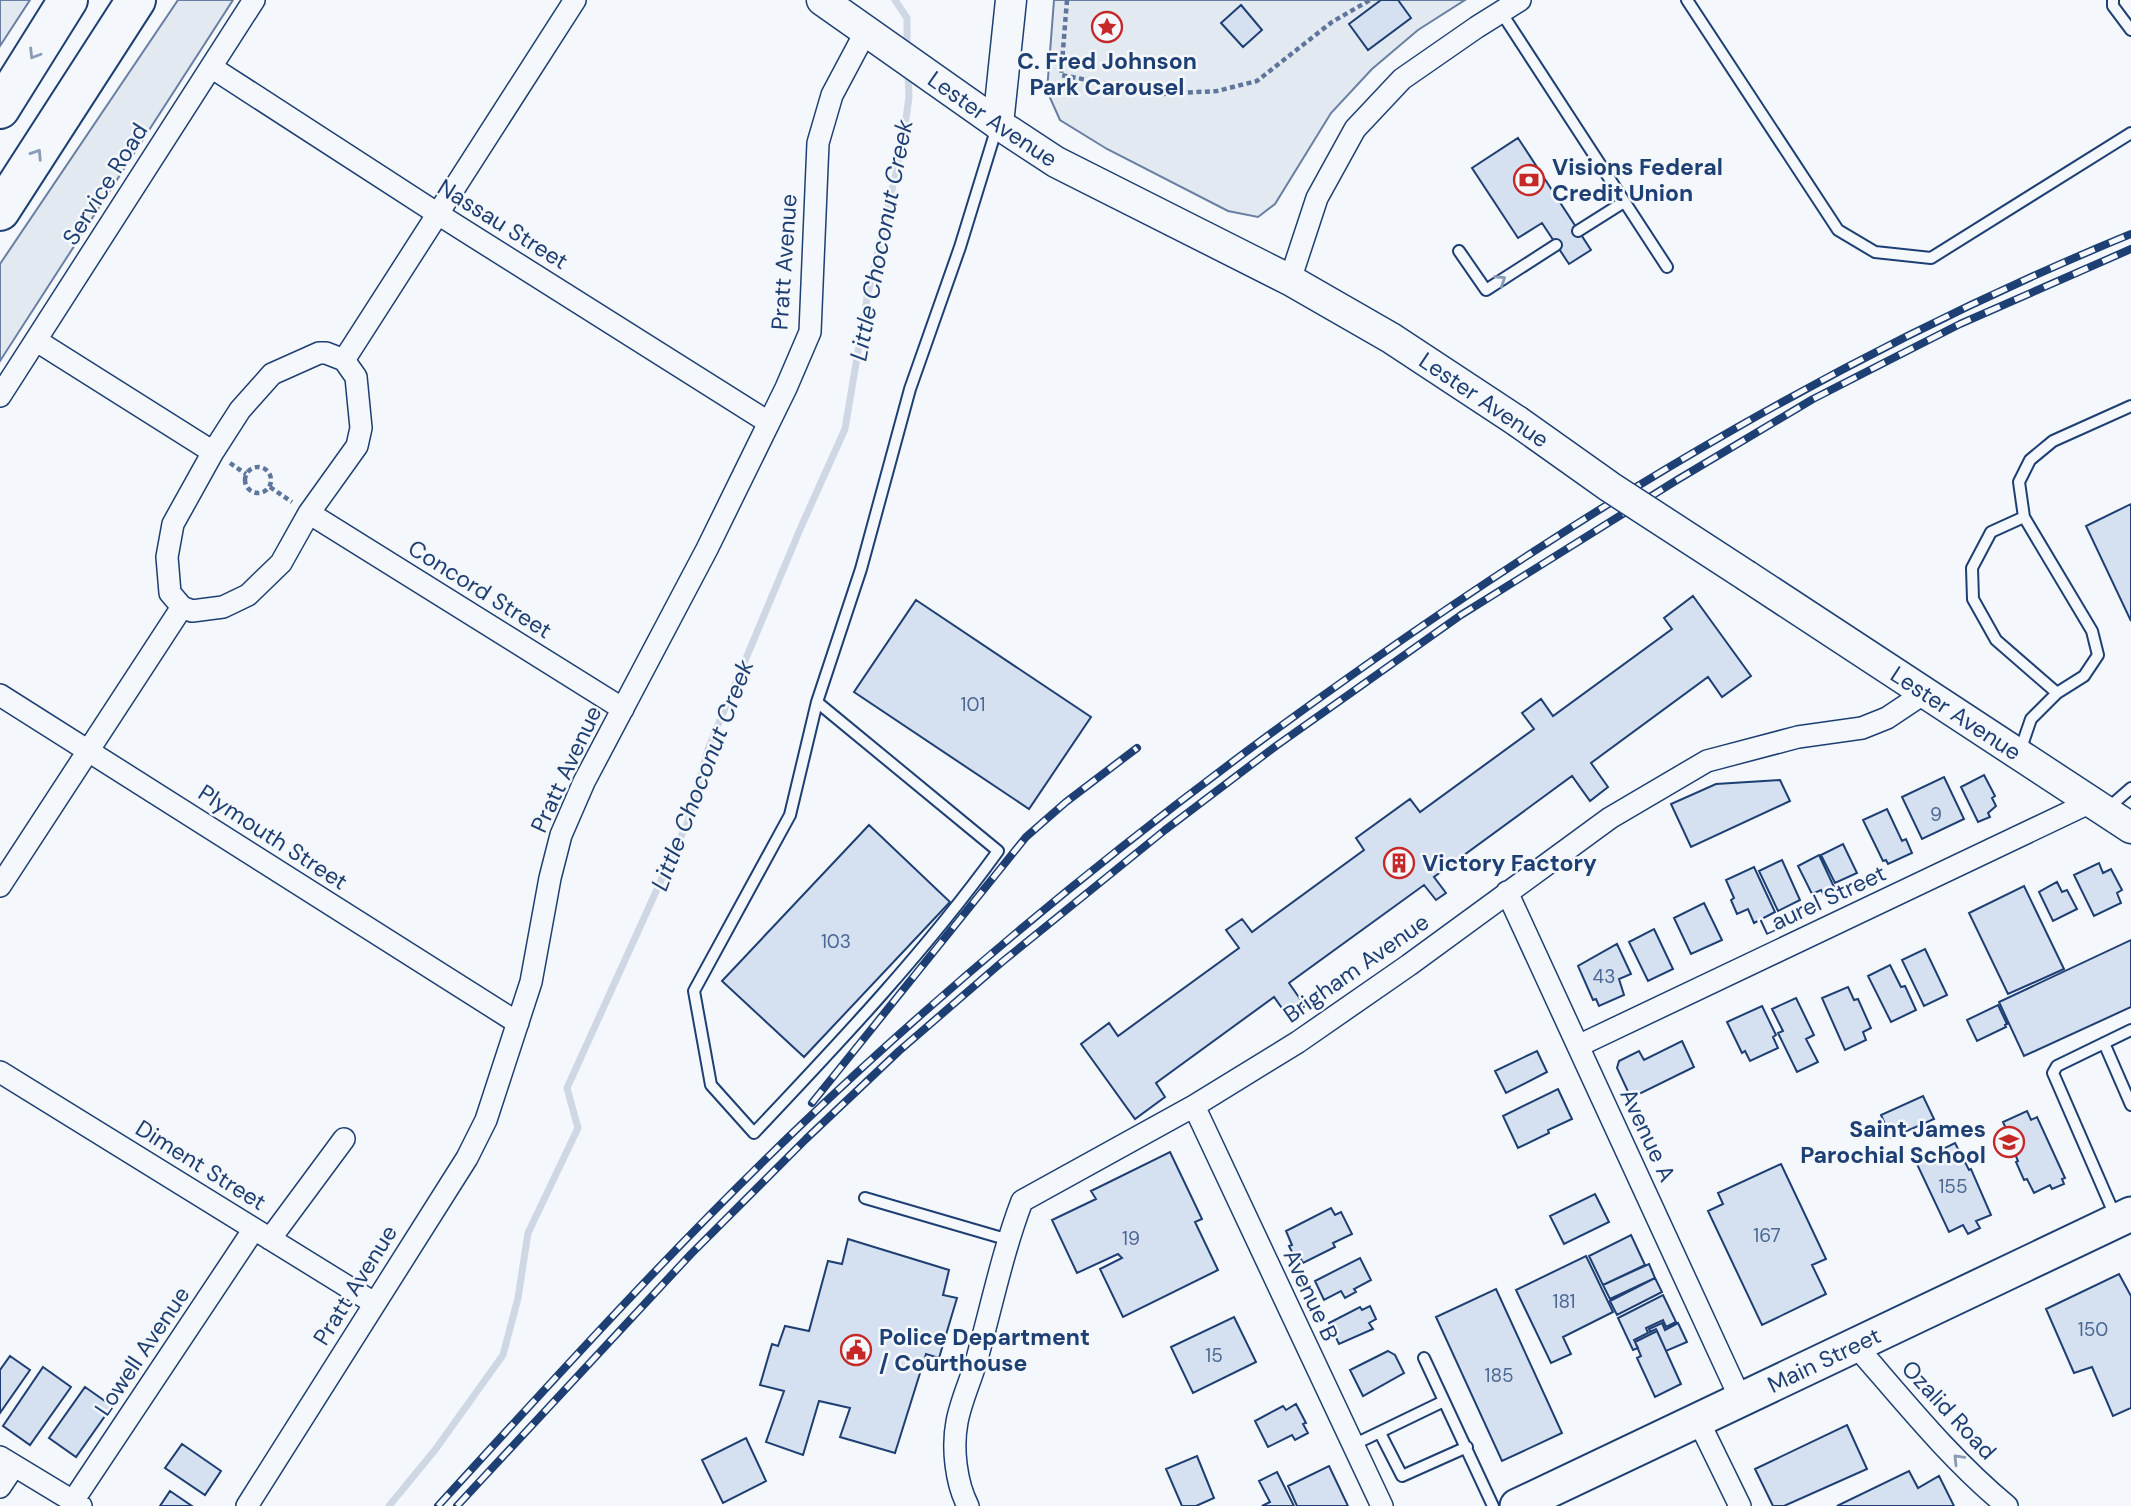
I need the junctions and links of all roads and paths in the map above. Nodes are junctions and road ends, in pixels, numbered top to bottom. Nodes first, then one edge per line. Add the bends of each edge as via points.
1 (68, 0) edge
2 (136, 0) edge
3 (254, 0) edge
4 (575, 0) edge
5 (822, 0) edge
6 (1011, 0) edge
7 (1067, 0) edge
8 (1370, 0) edge
9 (1520, 0) edge
10 (1687, 0) edge
11 (2113, 0) edge
12 (1501, 12) junction
13 (2131, 30) edge
14 (872, 36) junction
15 (211, 67) junction
16 (0, 109) edge
17 (998, 124) junction
18 (2131, 133) edge
19 (1624, 202) junction
20 (0, 211) edge
21 (438, 214) junction
22 (1578, 231) dead end
23 (1556, 245) dead end
24 (1459, 251) dead end
25 (1667, 267) dead end
26 (1290, 281) junction
27 (37, 341) junction
28 (344, 359) junction
29 (0, 396) edge
30 (2131, 406) edge
31 (768, 422) junction
32 (213, 452) junction
33 (265, 492) joint
34 (309, 513) junction
35 (2025, 517) junction
36 (182, 607) junction
37 (1926, 692) junction
38 (2057, 693) junction
39 (0, 695) edge
40 (817, 702) junction
41 (623, 709) junction
42 (90, 751) junction
43 (2019, 754) junction
44 (2131, 788) edge
45 (2098, 806) junction
46 (2131, 828) edge
47 (0, 886) edge
48 (1507, 892) junction
49 (518, 1023) junction
50 (2131, 1030) edge
51 (2104, 1043) junction
52 (1578, 1046) junction
53 (0, 1072) edge
54 (2131, 1105) edge
55 (1194, 1106) junction
56 (344, 1139) dead end
57 (865, 1198) dead end
58 (2124, 1218) edge
59 (262, 1234) junction
60 (1009, 1240) junction
61 (374, 1303) junction
62 (1856, 1346) junction
63 (1424, 1358) dead end
64 (1444, 1401) junction
65 (1741, 1401) junction
66 (1698, 1420) junction
67 (1380, 1433) junction
68 (1353, 1445) junction
69 (1467, 1447) junction
70 (7, 1461) edge
71 (0, 1486) edge
72 (77, 1504) edge
73 (247, 1506) edge
74 (968, 1506) edge
75 (1382, 1506) edge
76 (1493, 1506) edge
77 (1517, 1506) edge
78 (1740, 1506) edge
79 (2007, 1506) edge

1 -> 16 highway
20 -> 2 highway
3 - 15 street, Service Road
4 - 21 street
5 - 14 street, Lester Avenue
6 - 17 street
7 - 8 path via 1061,75 1161,94 1217,91 1257,81 1332,22
9 - 12 street
10 - 18 lane via 1838,230 1875,253 1931,258
11 - 13 lane
12 - 19 lane
12 - 26 street via 1402,79 1355,129 1317,198
14 - 17 street, Lester Avenue
14 - 31 street, Pratt Avenue via 832,95 818,143 810,332
15 - 21 street, Nassau Street
15 - 27 street, Service Road
17 - 26 street, Lester Avenue via 1056,162
17 - 40 lane via 910,390 861,569
19 - 22 lane
19 - 25 lane
21 - 28 street
21 - 31 street, Nassau Street
24 -> 23 lane via 1486,290
26 - 37 street, Lester Avenue, bridge via 1391,338
27 - 29 street, Service Road
27 - 32 street
28 - 32 street via 318,353 272,373
28 - 34 street via 356,377 357,446
30 - 35 lane via 2053,441 2030,460 2019,482
31 - 41 street, Pratt Avenue via 708,549
32 - 36 street via 173,524 167,557 170,593
33 - 33 path via 272,480 270,474 265,468 251,469 244,481 246,487 258,494
34 - 36 street via 281,563 248,595 223,607 192,611
34 - 41 street, Concord Street
35 - 38 lane via 2092,631 2098,655 2084,676
35 - 38 lane via 1991,532 1972,568 1973,599 1996,640
36 - 42 street
37 - 43 street, Lester Avenue
37 - 48 street, Brigham Avenue via 1888,718 1862,727 1798,737 1707,761 1610,818
38 - 43 lane via 2031,719
39 - 42 street, Plymouth Street
40 - 40 lane via 789,815 694,991 711,1084 754,1133 874,1005 998,851
41 - 49 street, Pratt Avenue via 561,835 531,982
42 - 47 street
42 - 49 street, Plymouth Street
43 - 45 street, Lester Avenue
44 - 45 lane
45 - 46 street, Lester Avenue
45 - 52 street, Laurel Street
48 - 52 street, Avenue A
48 - 55 street, Brigham Avenue via 1298,1042
49 - 61 street, Pratt Avenue via 486,1120
50 - 51 lane
51 - 54 lane
51 - 58 lane via 2057,1066 2053,1073
52 - 65 street, Avenue A
53 - 59 street, Diment Street
55 - 60 street, Brigham Avenue via 1022,1200
55 - 68 street, Avenue B
56 - 59 street, Lowell Avenue
57 - 60 lane
58 - 62 main road, Main Street
59 - 61 street, Diment Street
59 - 72 street, Lowell Avenue
60 - 74 street, Brigham Avenue via 957,1423 956,1457
61 - 73 street, Pratt Avenue
62 - 65 main road, Main Street
79 -> 62 street, Ozalid Road via 1933,1433
63 - 64 lane
64 - 67 lane
64 - 69 lane
65 - 66 main road, Main Street
66 - 77 main road, Main Street
66 - 78 street
67 - 68 lane
67 - 69 lane via 1402,1476
68 - 75 street, Avenue B
69 - 76 lane
70 - 71 street
70 - 72 street

